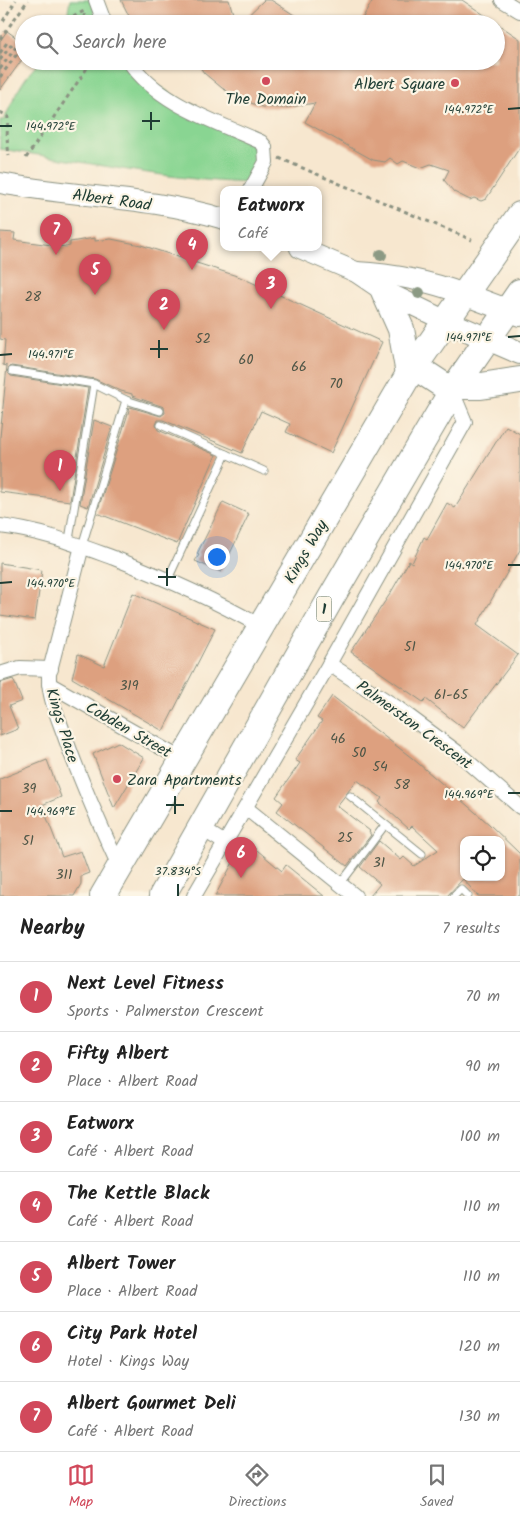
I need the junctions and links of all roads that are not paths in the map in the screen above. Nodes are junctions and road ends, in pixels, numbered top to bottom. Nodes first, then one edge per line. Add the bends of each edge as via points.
1 (96, 0) edge
2 (502, 0) edge
3 (520, 11) edge
4 (102, 15) edge
5 (137, 70) edge
6 (0, 184) edge
7 (253, 186) edge
8 (520, 214) edge
9 (220, 218) edge
10 (307, 251) edge
11 (356, 272) junction
12 (384, 291) junction
13 (464, 294) junction
14 (516, 306) edge
15 (446, 321) junction
16 (488, 339) junction
17 (520, 354) edge
18 (412, 370) junction
19 (12, 371) dead end
20 (520, 380) edge
21 (94, 384) junction
22 (454, 389) junction
23 (126, 400) junction
24 (160, 411) dead end
25 (160, 425) dead end
26 (226, 454) junction
27 (264, 471) dead end
28 (0, 526) edge
29 (75, 543) junction
30 (168, 578) junction
31 (260, 626) junction
32 (330, 664) junction
33 (51, 669) junction
34 (0, 674) edge
35 (49, 684) junction
36 (183, 760) junction
37 (350, 796) dead end
38 (520, 807) edge
39 (246, 808) junction
40 (386, 824) junction
41 (199, 827) junction
42 (225, 843) junction
43 (422, 854) dead end
44 (120, 868) junction
45 (341, 883) junction
46 (103, 896) edge
47 (162, 896) edge
48 (194, 896) edge
49 (356, 896) edge
50 (454, 896) edge
51 (468, 896) edge

1 - 4 street
2 - 3 street
5 - 7 street via 169,99 261,142 267,153 263,170
6 - 9 street, Albert Road via 128,201
8 - 13 highway, Kings Way
10 - 11 street
11 - 12 street
11 - 13 street via 425,281
12 - 15 street
12 - 18 highway via 401,329
13 - 14 main road
13 - 15 highway, Kings Way
14 - 16 highway, 1
15 - 16 main road
15 - 18 highway, Kings Way
16 - 17 main road
16 - 22 highway, 1
18 - 22 highway
18 - 31 highway, Kings Way
19 - 21 lane
20 - 22 highway
21 - 23 lane
21 - 29 lane
22 - 32 street via 465,422
22 - 41 highway, 1
23 - 24 lane
23 - 29 lane
25 - 26 lane
26 - 27 lane
26 - 30 lane
28 - 29 street
29 - 30 street
29 - 33 street, Kings Place
30 - 31 street
31 - 36 highway, Kings Way
32 - 38 street, Palmerston Crescent via 457,752
32 - 39 street
33 - 34 street via 20,668
33 - 35 street, Kings Place
35 - 36 street, Cobden Street
35 - 44 street, Kings Place via 80,779
36 - 44 highway, Kings Way
37 - 40 lane
39 - 42 street
39 - 45 street
40 - 43 lane
40 - 45 lane
41 - 42 street
41 - 47 highway, 1
42 - 48 street
44 - 46 highway, Kings Way
45 - 49 street
50 - 51 lane via 460,889

